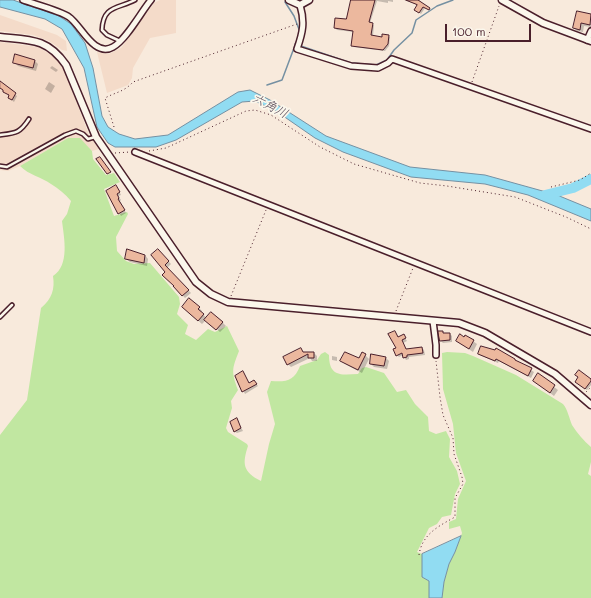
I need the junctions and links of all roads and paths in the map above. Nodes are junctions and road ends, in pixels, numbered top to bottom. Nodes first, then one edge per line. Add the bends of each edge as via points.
1 (23, 0) edge
2 (135, 0) edge
3 (152, 0) edge
4 (288, 0) edge
5 (309, 0) edge
6 (502, 0) edge
7 (300, 5) junction
8 (298, 23) dead end
9 (591, 31) edge
10 (0, 36) edge
11 (121, 41) junction
12 (589, 41) edge
13 (470, 86) junction
14 (29, 119) dead end
15 (114, 127) dead end
16 (591, 129) edge
17 (0, 135) edge
18 (96, 137) junction
19 (150, 151) dead end
20 (135, 152) joint
21 (107, 154) junction
22 (0, 166) edge
23 (591, 173) edge
24 (551, 187) dead end
25 (268, 204) junction
26 (591, 229) edge
27 (414, 263) junction
28 (228, 302) junction
29 (12, 305) dead end
30 (0, 317) edge
31 (394, 317) junction
32 (432, 321) junction
33 (591, 332) edge
34 (436, 355) joint
35 (591, 387) edge
36 (582, 396) junction
37 (591, 405) edge
38 (419, 555) dead end

1 - 11 street via 68,16 97,47 112,48
2 - 11 lane via 111,9 105,16 102,30
3 - 11 street
4 - 7 street
5 - 7 street
6 - 12 street via 543,23
6 - 13 path
7 - 13 street via 303,33 297,49 351,66 378,68 392,59
8 - 15 path via 133,82 126,89 105,98
9 - 12 street
10 - 18 street via 35,40 59,55 72,78
13 - 16 street
14 - 17 lane via 22,130
18 - 21 street
18 - 22 lane via 88,138 76,131 7,167
19 - 26 path via 166,148 246,110 255,110 271,115 320,147 354,164 420,183 515,197
20 - 21 path
20 - 25 street
21 - 28 street via 196,282 211,294
23 - 24 path via 580,180
25 - 27 street
25 - 28 path
27 - 31 path
27 - 33 street
28 - 31 street
29 - 30 lane
31 - 32 street
32 - 34 street
32 - 36 street via 459,323 485,333 555,374
34 - 38 path via 443,414 453,438 454,454 463,484 455,498 455,517 432,530 420,548
35 - 36 path
36 - 37 street

